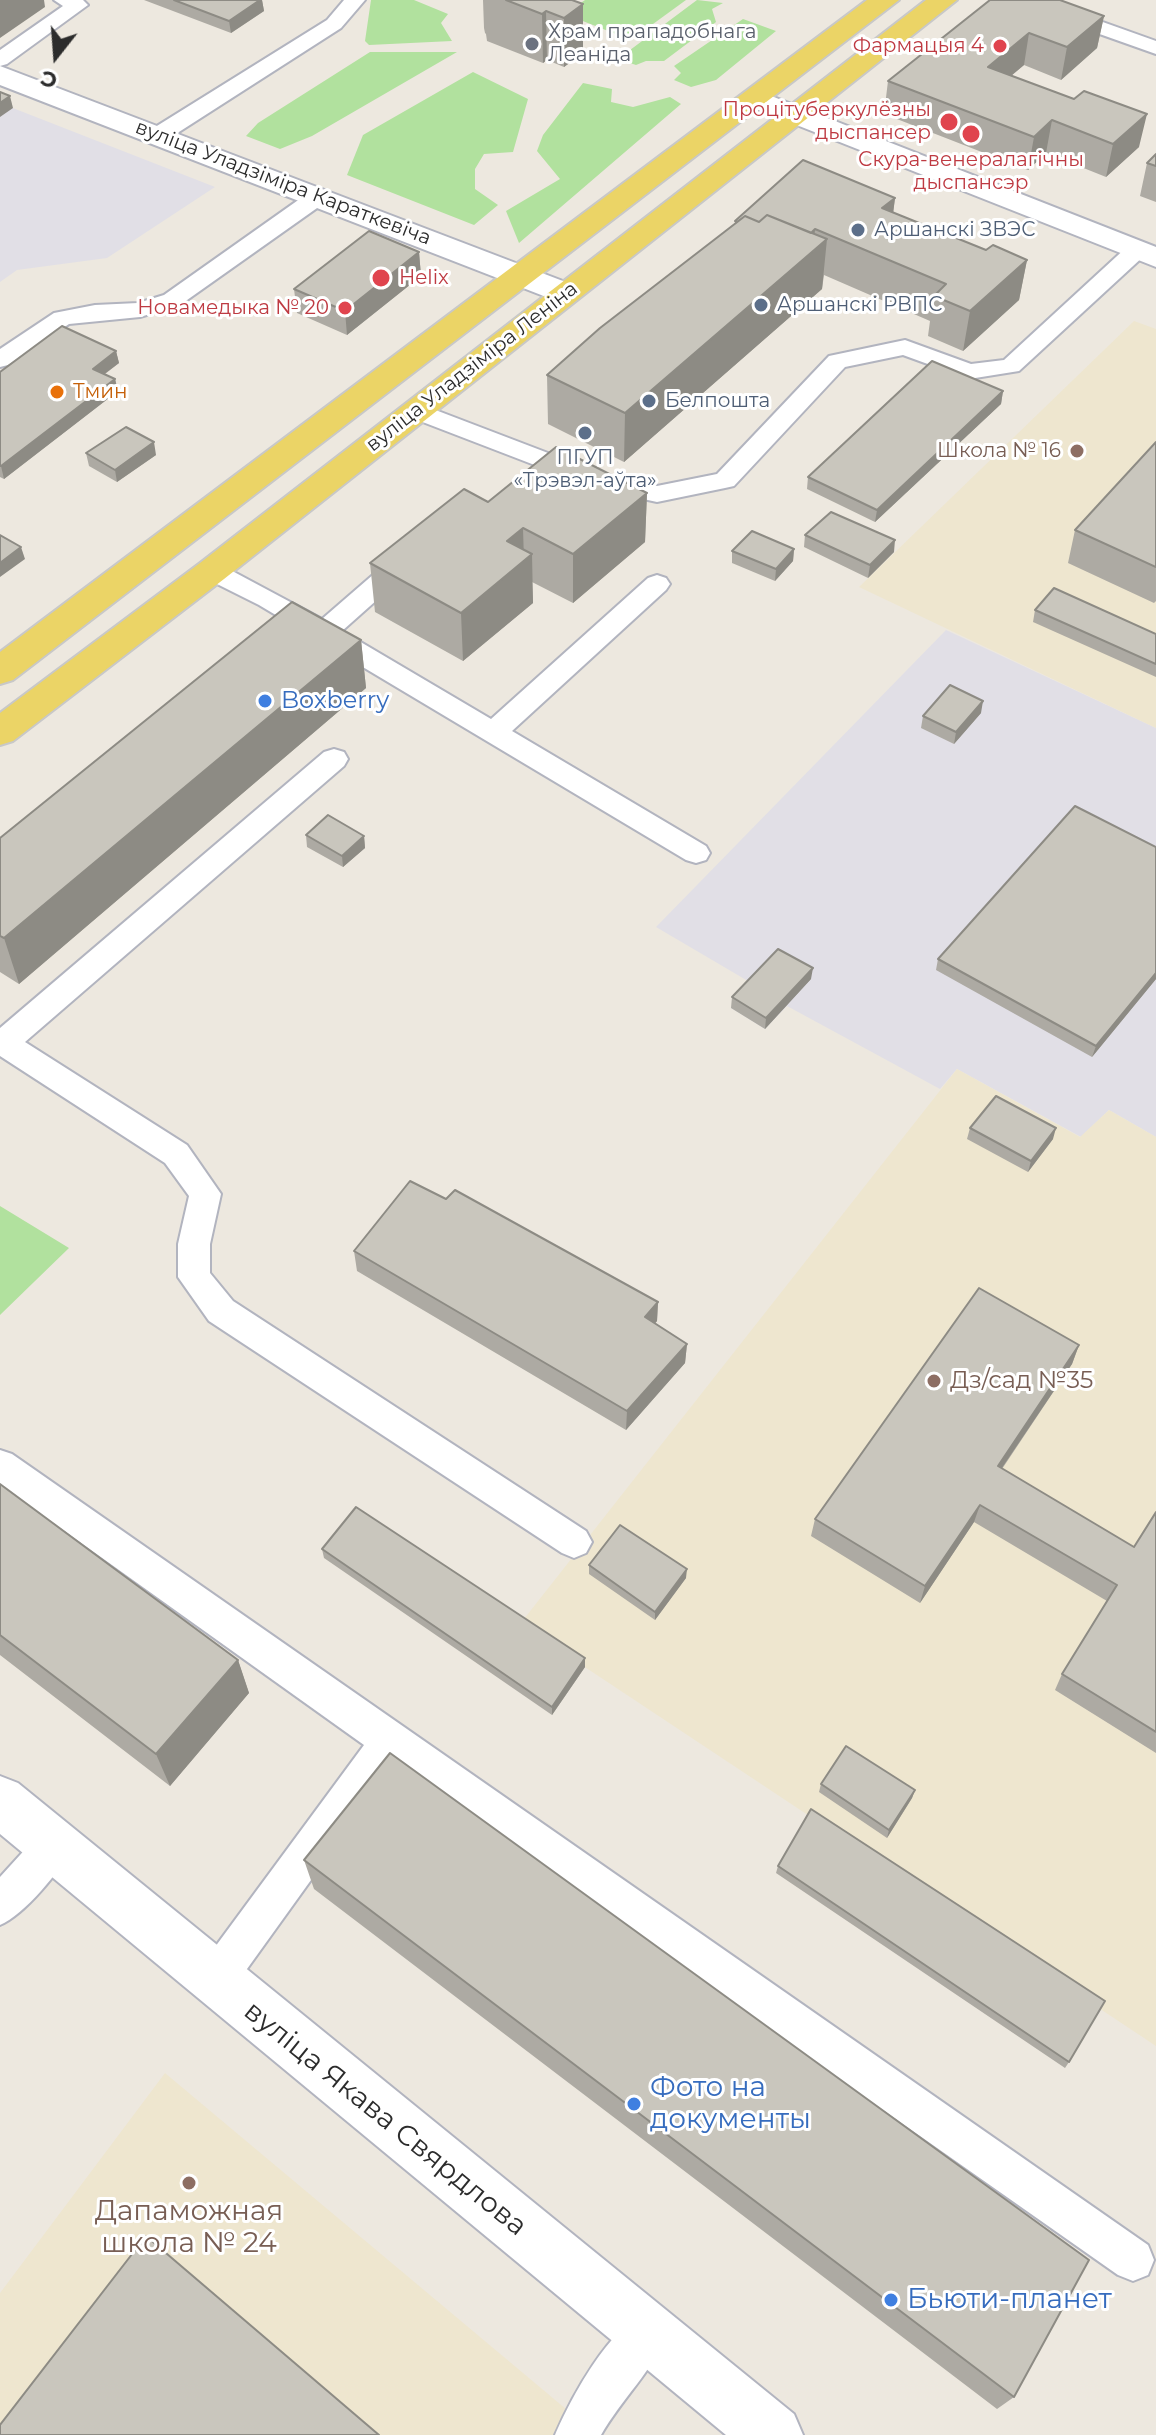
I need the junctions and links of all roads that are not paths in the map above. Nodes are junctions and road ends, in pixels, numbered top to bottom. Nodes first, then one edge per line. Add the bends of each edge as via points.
1 (64, 0) edge
2 (355, 0) edge
3 (885, 0) edge
4 (943, 0) edge
5 (1022, 0) edge
6 (1156, 48) edge
7 (0, 60) edge
8 (0, 75) edge
9 (756, 99) junction
10 (795, 114) junction
11 (160, 134) junction
12 (319, 196) junction
13 (1147, 254) edge
14 (524, 276) junction
15 (565, 293) junction
16 (0, 360) edge
17 (416, 411) junction
18 (420, 548) edge
19 (212, 571) junction
20 (657, 584) dead end
21 (324, 632) junction
22 (0, 671) edge
23 (0, 732) edge
24 (493, 733) junction
25 (334, 759) dead end
26 (696, 853) dead end
27 (1, 1043) edge
28 (0, 1465) edge
29 (574, 1542) dead end
30 (389, 1741) junction
31 (0, 1801) edge
32 (53, 1846) junction
33 (0, 1906) edge
34 (215, 1980) junction
35 (1133, 2260) dead end
36 (647, 2333) junction
37 (577, 2435) edge
38 (773, 2435) edge

1 - 7 lane via 78,5
2 - 11 lane via 334,24
3 - 9 main road, вуліца Уладзіміра Леніна
4 - 10 main road, вуліца Уладзіміра Леніна
5 - 6 lane
8 - 11 street, вуліца Уладзіміра Караткевіча
9 - 10 street
9 - 14 main road, вуліца Уладзіміра Леніна
10 - 13 street
10 - 15 main road, вуліца Уладзіміра Леніна
11 - 12 street, вуліца Уладзіміра Караткевіча
12 - 14 street, вуліца Уладзіміра Караткевіча
12 - 16 lane via 172,300 140,310 62,318
13 - 17 lane via 1011,366 969,372 905,347 837,361 725,480 657,494 612,485
14 - 15 street, вуліца Уладзіміра Караткевіча
14 - 22 main road, вуліца Уладзіміра Леніна
15 - 17 main road, вуліца Уладзіміра Леніна
17 - 19 main road, вуліца Уладзіміра Леніна
18 - 21 lane
19 - 21 lane
19 - 23 main road, вуліца Уладзіміра Леніна
20 - 24 lane
21 - 24 lane
24 - 26 lane
25 - 27 lane
27 - 29 lane via 176,1154 205,1194 194,1244 194,1277 221,1311
28 - 30 lane
30 - 34 lane
30 - 35 lane
31 - 32 street, вуліца Якава Свярдлова
32 - 33 lane
32 - 34 street, вуліца Якава Свярдлова
34 - 36 street, вуліца Якава Свярдлова
36 - 37 lane via 602,2390
36 - 38 street, вуліца Якава Свярдлова

